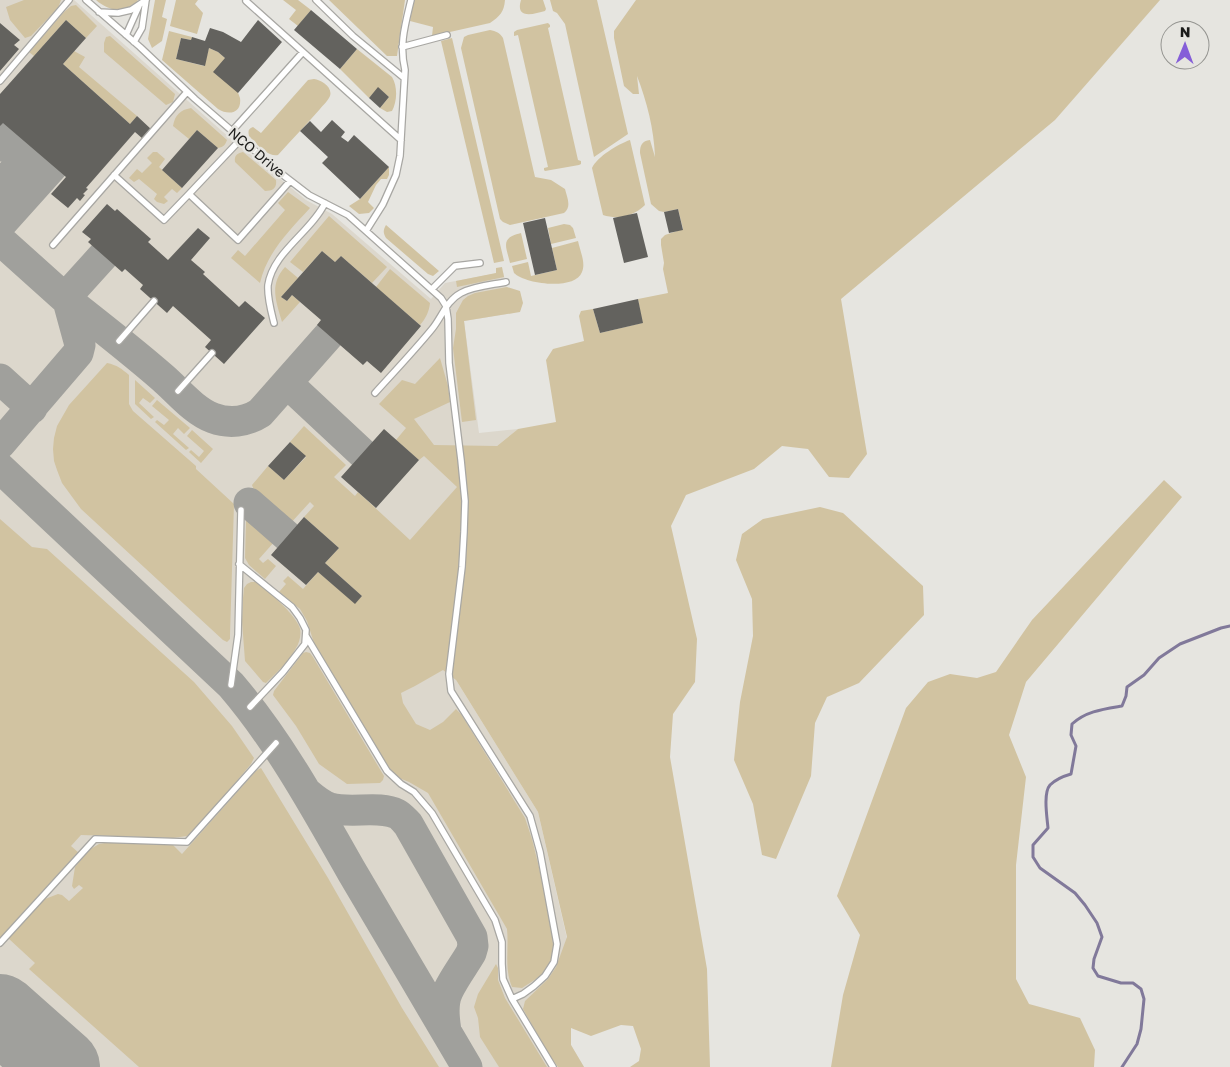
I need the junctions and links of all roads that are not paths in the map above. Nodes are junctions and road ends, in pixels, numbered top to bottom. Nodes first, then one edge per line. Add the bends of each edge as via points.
1 (69, 0) edge
2 (86, 0) edge
3 (146, 0) edge
4 (316, 0) edge
5 (411, 0) edge
6 (246, 1) edge
7 (140, 4) junction
8 (100, 12) junction
9 (126, 35) junction
10 (447, 35) dead end
11 (134, 42) junction
12 (402, 47) junction
13 (303, 52) junction
14 (404, 78) junction
15 (0, 81) edge
16 (188, 92) junction
17 (232, 131) junction
18 (241, 139) junction
19 (401, 140) junction
20 (114, 175) junction
21 (290, 181) junction
22 (189, 194) junction
23 (325, 203) junction
24 (366, 231) junction
25 (53, 245) dead end
26 (480, 263) dead end
27 (506, 282) dead end
28 (434, 291) junction
29 (154, 301) dead end
30 (446, 306) junction
31 (274, 323) dead end
32 (119, 341) dead end
33 (212, 354) dead end
34 (178, 391) dead end
35 (375, 393) dead end
36 (241, 510) dead end
37 (239, 564) junction
38 (306, 636) junction
39 (231, 684) dead end
40 (250, 707) dead end
41 (276, 743) dead end
42 (0, 943) edge
43 (512, 1000) junction
44 (553, 1067) edge

1 - 15 lane
2 - 8 lane, NCO Drive
3 - 7 lane
3 - 11 lane via 142,28
4 - 14 lane
5 - 12 lane
6 - 13 lane
7 - 8 lane via 118,13
7 - 9 lane
8 - 9 lane, NCO Drive
9 - 11 lane, NCO Drive
10 - 12 lane
11 - 16 lane, NCO Drive
12 - 14 lane
13 - 17 lane
13 - 19 lane
14 - 19 lane
16 - 17 lane, NCO Drive
16 - 20 lane
17 - 18 lane, NCO Drive
18 - 21 lane, NCO Drive
18 - 22 lane
19 - 24 lane via 396,175
20 - 22 lane via 164,220
20 - 25 lane
21 - 22 lane via 238,240
21 - 23 lane, NCO Drive
23 - 24 lane, NCO Drive via 348,215
23 - 31 lane via 272,273 268,285
24 - 28 lane, NCO Drive
26 - 28 lane via 455,266
27 - 30 lane via 460,293
28 - 30 lane, NCO Drive
29 - 32 lane
30 - 35 lane via 433,328
30 - 43 lane via 449,363 465,501 462,567 449,674 451,691 530,816 557,944 554,962 545,976
33 - 34 lane
36 - 37 lane
37 - 38 lane via 292,607 306,630
37 - 39 lane via 238,635
38 - 40 lane via 306,644
38 - 43 lane via 387,771 414,792 432,813 495,920 502,942 503,979
41 - 42 lane via 188,842 95,839
43 - 44 lane

